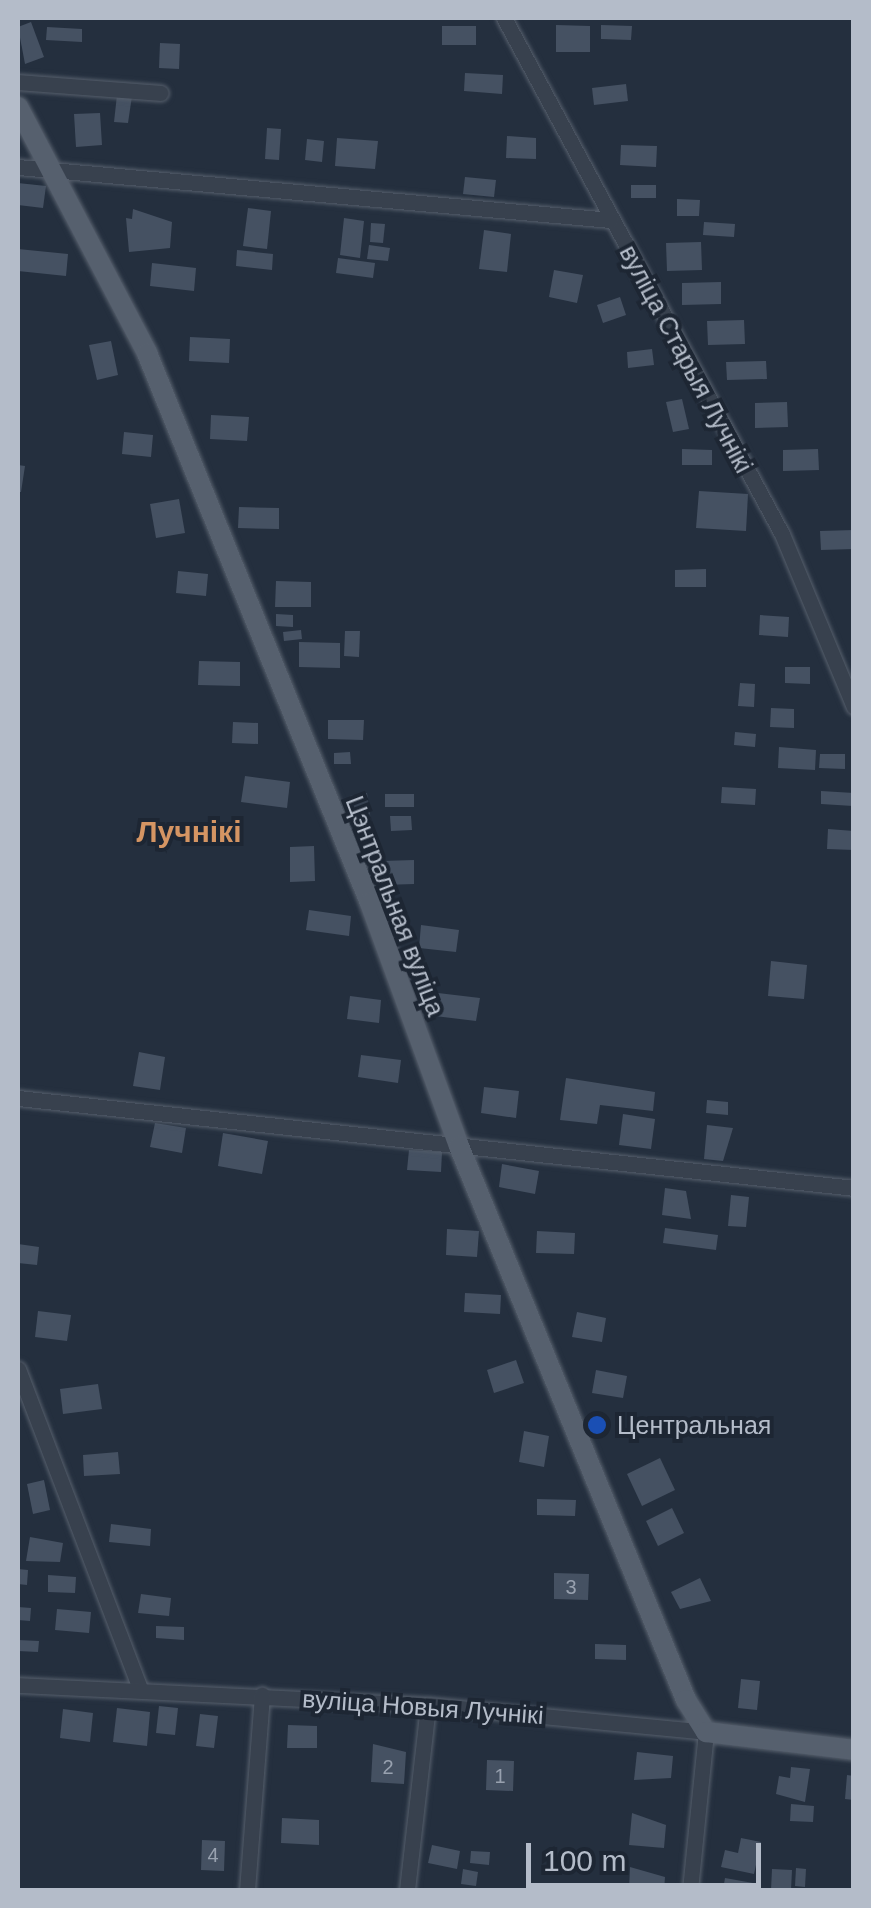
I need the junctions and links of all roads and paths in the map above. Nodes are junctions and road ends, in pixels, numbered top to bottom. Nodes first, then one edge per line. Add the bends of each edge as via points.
1 (504, 18) edge
2 (18, 82) edge
3 (161, 92) dead end
4 (18, 107) edge
5 (18, 168) edge
6 (52, 171) junction
7 (611, 220) junction
8 (854, 707) edge
9 (18, 1098) edge
10 (458, 1146) junction
11 (854, 1188) edge
12 (18, 1369) edge
13 (18, 1684) edge
14 (140, 1688) junction
15 (262, 1694) junction
16 (428, 1705) junction
17 (706, 1732) junction
18 (854, 1750) edge
19 (247, 1890) edge
20 (406, 1890) edge
21 (690, 1890) edge

1 - 7 street, вуліца Старыя Лучнікі
2 - 3 street
4 - 6 main road, Цэнтральная вуліца
5 - 6 street
6 - 7 street
6 - 10 main road, Цэнтральная вуліца via 148,354 370,904
7 - 8 street, вуліца Старыя Лучнікі via 782,534
9 - 10 street
10 - 11 street
10 - 17 main road, Цэнтральная вуліца via 686,1700
12 - 14 street
13 - 14 street, вуліца Новыя Лучнікі
14 - 15 street, вуліца Новыя Лучнікі
15 - 16 street, вуліца Новыя Лучнікі
15 - 19 street
16 - 17 street, вуліца Новыя Лучнікі
16 - 20 street
17 - 18 main road
17 - 21 street

